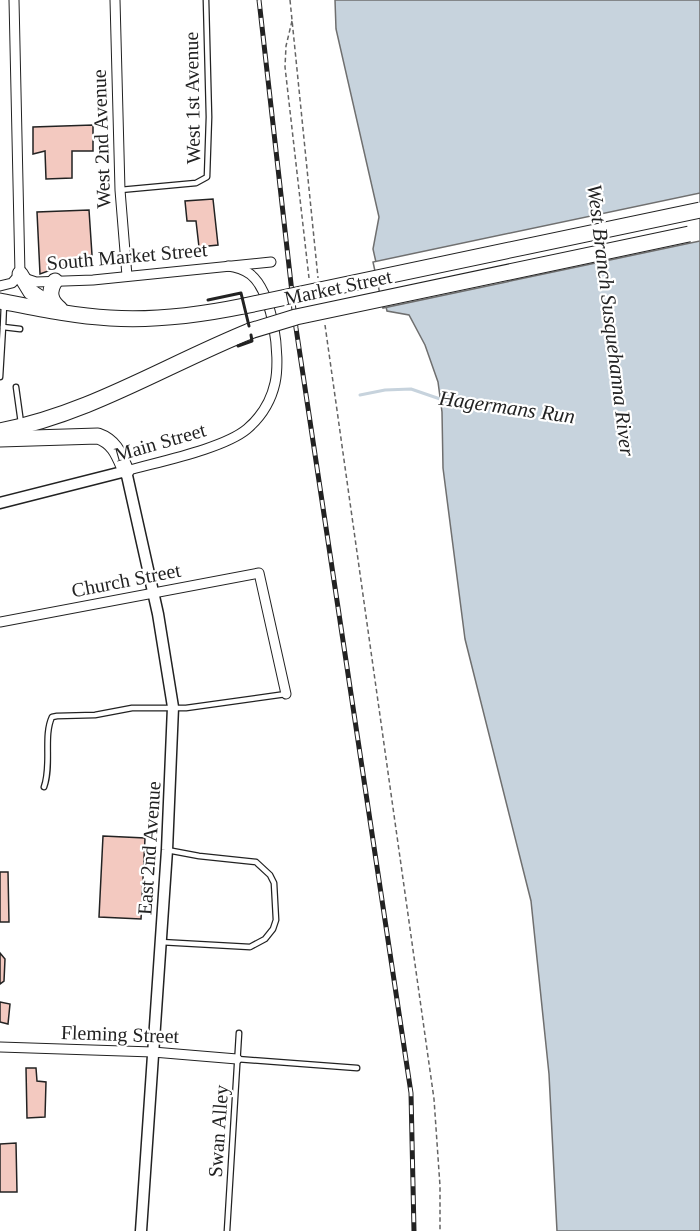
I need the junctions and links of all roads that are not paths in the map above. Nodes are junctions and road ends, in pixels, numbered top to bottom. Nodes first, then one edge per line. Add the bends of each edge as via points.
1 (14, 0) edge
2 (115, 0) edge
3 (206, 0) edge
4 (120, 190) junction
5 (700, 210) edge
6 (700, 232) edge
7 (271, 262) dead end
8 (228, 266) junction
9 (20, 274) junction
10 (127, 276) junction
11 (55, 280) junction
12 (0, 286) edge
13 (2, 301) edge
14 (65, 313) junction
15 (3, 327) junction
16 (20, 329) dead end
17 (1, 346) edge
18 (276, 354) joint
19 (0, 377) edge
20 (16, 387) dead end
21 (22, 426) junction
22 (0, 431) edge
23 (0, 439) edge
24 (126, 471) junction
25 (0, 503) edge
26 (153, 593) junction
27 (0, 622) edge
28 (286, 694) joint
29 (174, 707) junction
30 (44, 787) dead end
31 (167, 850) junction
32 (160, 942) junction
33 (239, 1033) dead end
34 (0, 1047) edge
35 (153, 1052) junction
36 (237, 1059) junction
37 (357, 1068) dead end
38 (141, 1231) edge
39 (227, 1231) edge

1 - 9 street
2 - 4 street, West 2nd Avenue
3 - 4 lane, West 1st Avenue via 207,177 196,183
4 - 10 street, West 2nd Avenue
5 - 14 highway, Market Street, bridge via 208,313 152,319
6 - 21 highway, Market Street, bridge via 296,317 250,331 99,400
7 - 8 street, South Market Street
8 - 10 street, South Market Street
8 - 18 street, South Market Street via 249,273 263,293
9 - 11 street, South Market Street via 31,281
9 - 12 street, South Market Street via 12,283
9 - 14 highway via 37,297
10 - 11 street, South Market Street
11 - 14 highway via 50,296
13 - 14 highway, Market Street
13 - 15 lane
15 - 16 lane
15 - 17 lane
17 - 19 lane
18 - 24 street, Main Street via 270,397 246,430 223,442
20 - 21 lane
21 - 22 highway, Market Street
23 - 24 highway via 98,436 116,448
24 - 25 street, Main Street
24 - 26 street, East 2nd Avenue
26 - 27 street, Church Street
26 - 28 street, Church Street via 259,573
26 - 29 street, East 2nd Avenue
28 - 29 lane
29 - 30 lane via 52,717
29 - 31 street, East 2nd Avenue
31 - 32 street, East 2nd Avenue
31 - 32 lane via 256,862 274,884 276,920 265,939 250,947
32 - 35 street, East 2nd Avenue
33 - 36 lane, Swan Alley
34 - 35 street, Fleming Street
35 - 36 street, Fleming Street
35 - 38 street, East 2nd Avenue
36 - 37 lane
36 - 39 lane, Swan Alley

